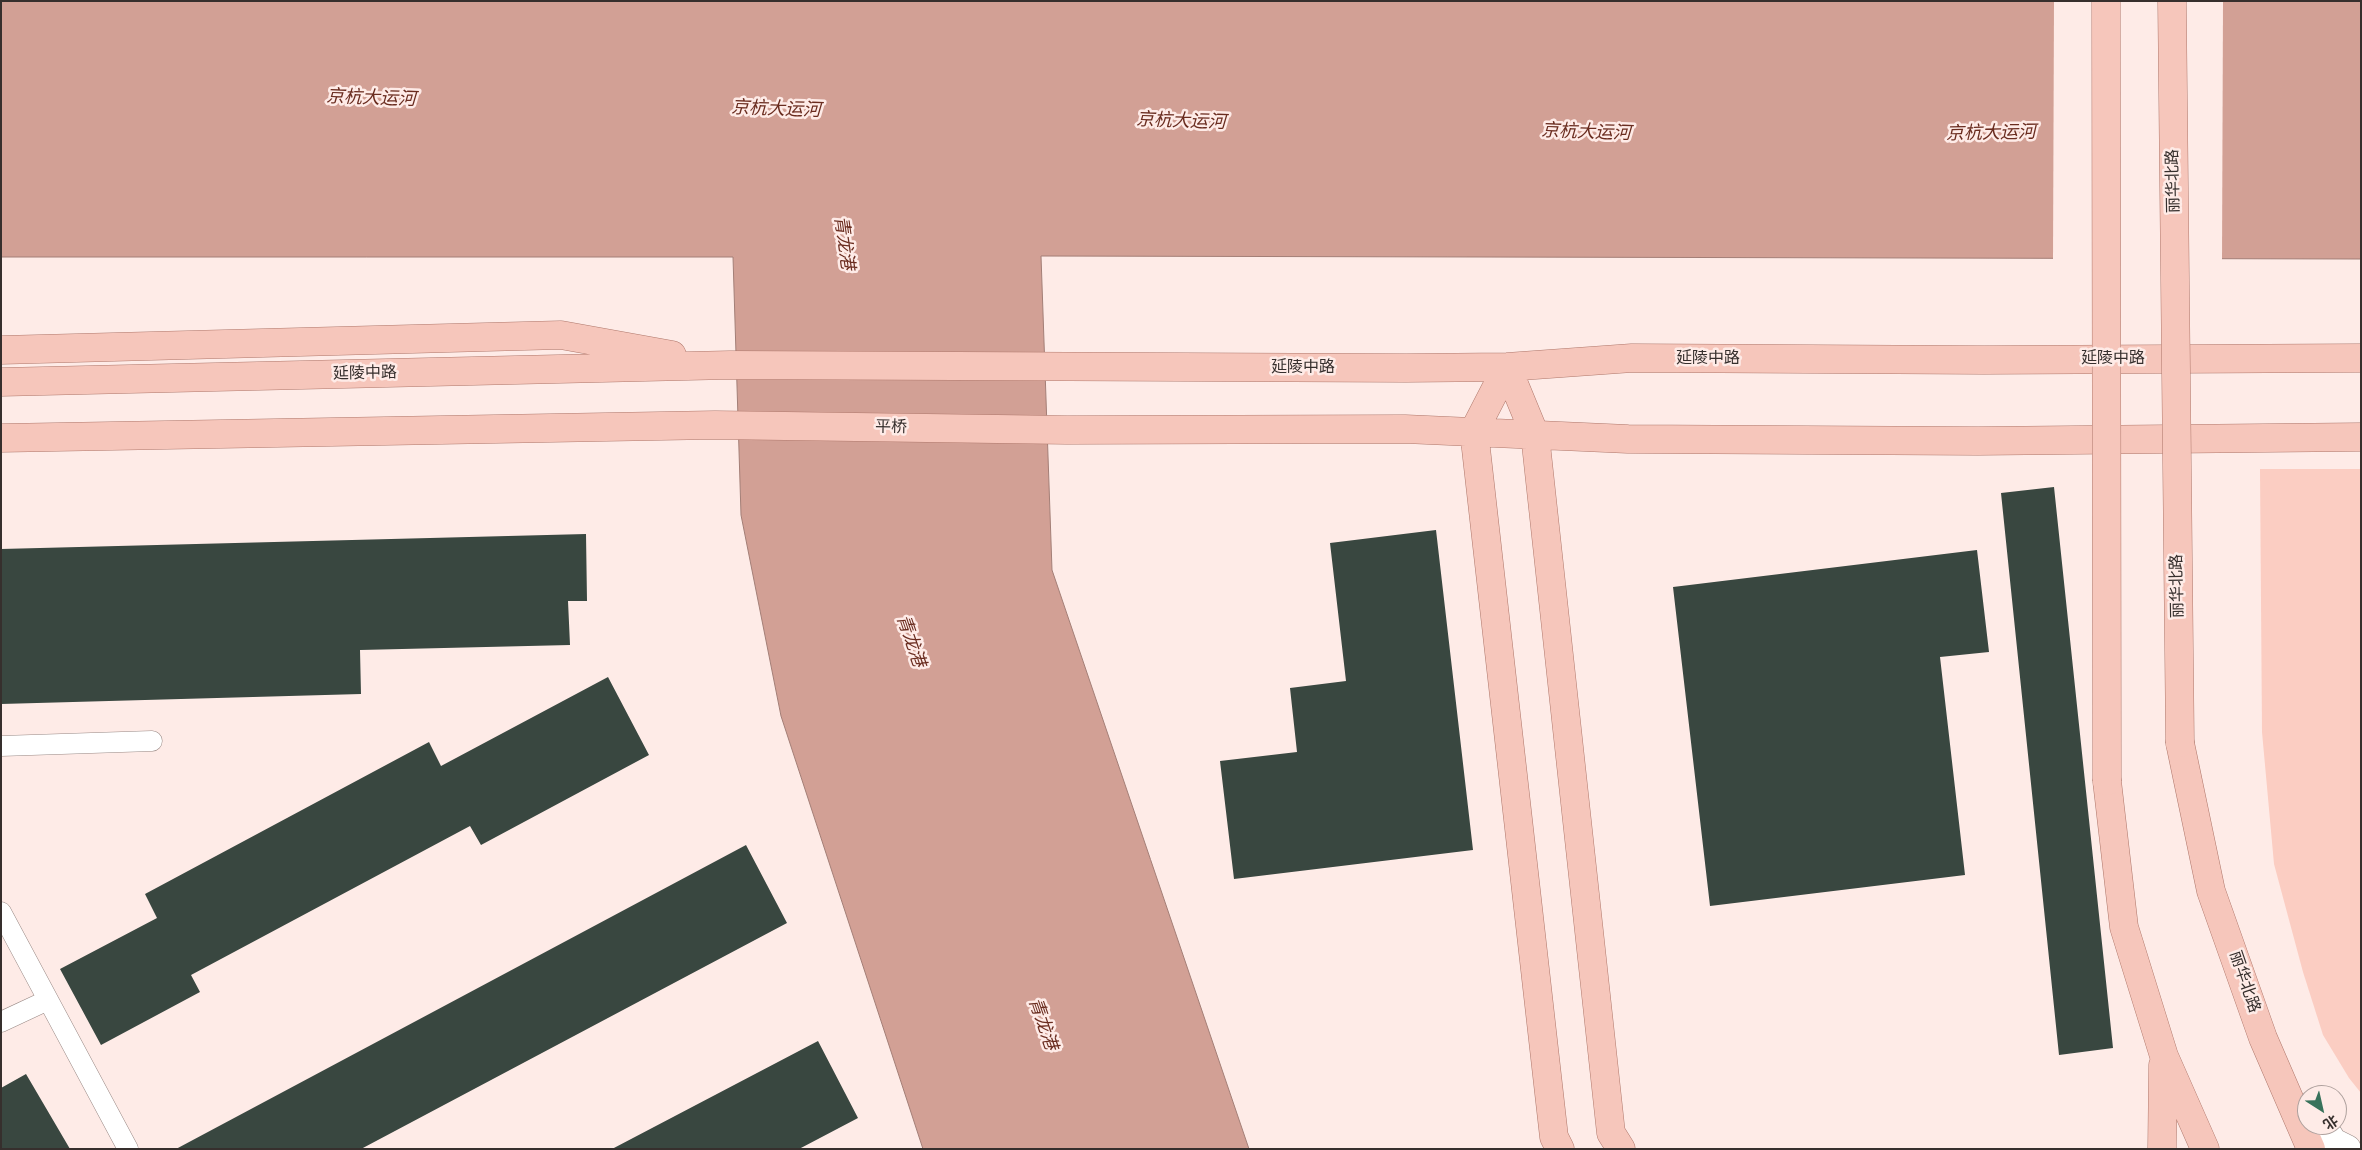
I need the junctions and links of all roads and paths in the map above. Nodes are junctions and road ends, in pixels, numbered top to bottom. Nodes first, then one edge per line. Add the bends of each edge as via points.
1 (2106, 1) edge
2 (2172, 1) edge
3 (1, 350) edge
4 (2361, 358) edge
5 (730, 365) junction
6 (1508, 367) junction
7 (1, 382) edge
8 (1474, 431) junction
9 (1536, 435) junction
10 (2361, 437) edge
11 (1, 438) edge
12 (152, 741) dead end
13 (1, 746) edge
14 (1, 912) edge
15 (48, 1000) junction
16 (1, 1022) edge
17 (2263, 1038) junction
18 (2164, 1056) junction
19 (2297, 1089) edge
20 (2328, 1135) edge
21 (128, 1149) edge
22 (1560, 1149) edge
23 (1621, 1149) edge
24 (2162, 1149) edge
25 (2205, 1149) edge
26 (2311, 1149) edge
27 (2347, 1149) edge

1 - 18 main road, bridge via 2107,781 2124,927
2 - 17 main road, 丽华北路, bridge via 2180,743 2212,891
3 - 5 main road via 561,335
4 - 6 main road, 延陵中路 via 1632,358
5 - 6 main road, 延陵中路
5 - 7 main road, 延陵中路
6 - 8 main road
6 - 9 main road
8 - 9 main road
8 - 11 main road, 平桥 via 715,425
8 - 22 main road via 1554,1137
9 - 10 main road via 1968,440
9 - 23 main road via 1611,1133
12 - 13 lane
14 - 15 lane
15 - 16 lane
15 - 21 lane
17 - 19 street
17 - 26 main road, 丽华北路
18 - 24 main road
18 - 25 main road
20 - 27 street via 2333,1142

